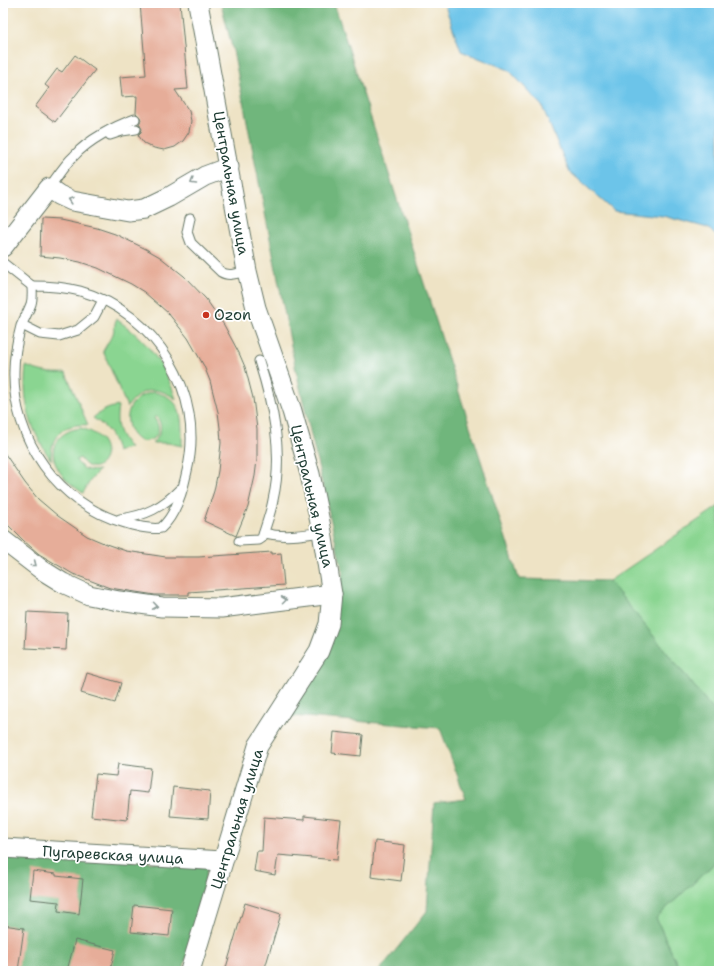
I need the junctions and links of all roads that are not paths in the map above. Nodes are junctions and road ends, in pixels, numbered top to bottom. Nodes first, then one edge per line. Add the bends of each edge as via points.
1 (198, 3) edge
2 (135, 119) dead end
3 (136, 129) dead end
4 (90, 143) junction
5 (229, 167) junction
6 (49, 188) junction
7 (190, 218) dead end
8 (3, 246) edge
9 (3, 263) edge
10 (247, 270) junction
11 (32, 286) junction
12 (103, 300) junction
13 (22, 325) junction
14 (259, 361) dead end
15 (184, 485) junction
16 (115, 520) junction
17 (264, 532) junction
18 (322, 532) junction
19 (3, 540) edge
20 (239, 541) dead end
21 (332, 594) junction
22 (3, 848) edge
23 (223, 861) junction
24 (190, 971) edge

1 - 5 street, Центральная улица
2 - 4 lane via 120,124
3 - 4 lane via 122,131
4 - 6 lane via 74,155
5 -> 6 street via 205,176 144,209 128,211 72,201
5 - 10 street, Центральная улица
6 - 8 street
7 - 10 lane via 187,232 191,243 221,272 230,274
9 - 11 lane
10 - 18 street, Центральная улица via 256,308 292,411 310,474
11 - 12 lane via 57,286 81,291
11 - 13 lane via 31,303
12 - 13 lane via 89,322 78,330 59,336 40,334
12 - 15 lane via 125,312 144,327 174,366 189,412 192,437
13 - 16 lane via 16,348 15,396 20,419 29,441 56,481 93,510
14 - 17 lane via 275,422 278,463 274,499
15 - 16 lane via 170,500 154,510 135,518
15 - 16 lane via 173,510 161,528
17 - 18 lane via 288,536
17 - 20 lane via 259,540
18 - 21 street, Центральная улица
19 -> 21 street via 63,583 89,595 119,601 162,607 221,608
21 - 23 street, Центральная улица via 329,624 319,651 258,746
22 - 23 street, Пугаревская улица
23 - 24 street, Центральная улица

